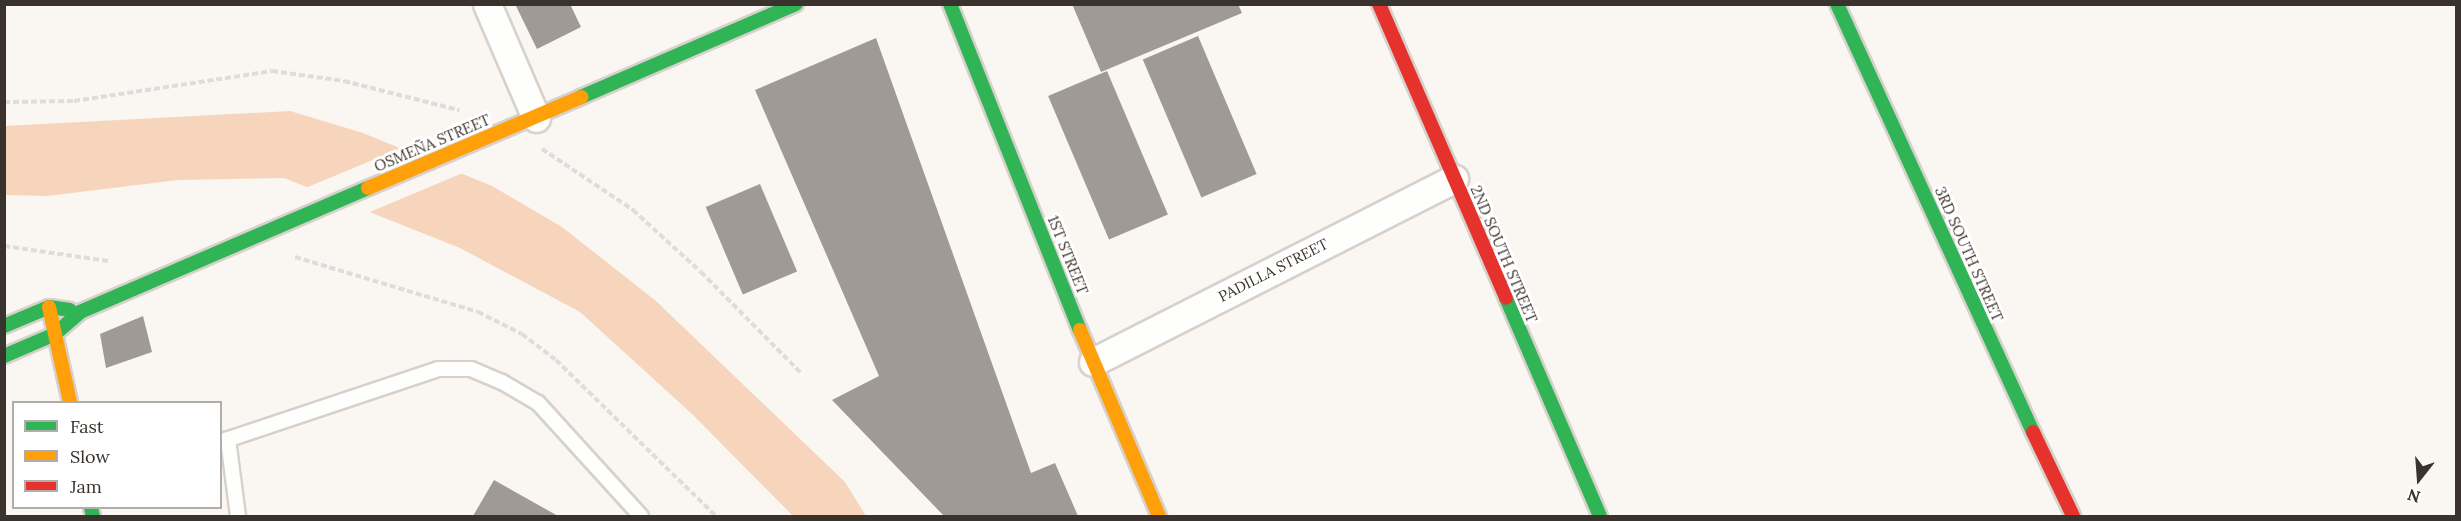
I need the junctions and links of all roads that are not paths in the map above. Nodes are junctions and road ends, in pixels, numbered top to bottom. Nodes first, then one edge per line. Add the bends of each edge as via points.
1 (487, 4) edge
2 (796, 4) edge
3 (950, 4) edge
4 (1379, 4) edge
5 (1837, 4) edge
6 (536, 118) junction
7 (1454, 179) junction
8 (50, 307) junction
9 (80, 312) junction
10 (4, 326) edge
11 (56, 334) junction
12 (4, 356) edge
13 (1092, 362) junction
14 (70, 401) edge
15 (224, 441) edge
16 (238, 516) edge
17 (641, 516) edge
18 (1159, 516) edge
19 (1600, 516) edge
20 (2073, 516) edge

1 - 6 street
2 - 6 main road, OSMEÑA STREET
3 - 13 main road, 1ST STREET
4 - 7 main road, 2ND SOUTH STREET
5 - 20 main road, 3RD SOUTH STREET
6 - 9 main road, OSMEÑA STREET
7 - 13 street, PADILLA STREET
7 - 19 main road, 2ND SOUTH STREET
8 - 9 main road
8 - 10 main road
8 - 11 main road
9 - 11 main road, OSMEÑA STREET
11 - 12 main road, OSMEÑA STREET
11 - 14 main road
13 - 18 main road, 1ST STREET
15 - 16 lane
15 - 17 lane via 438,369 471,369 538,403

